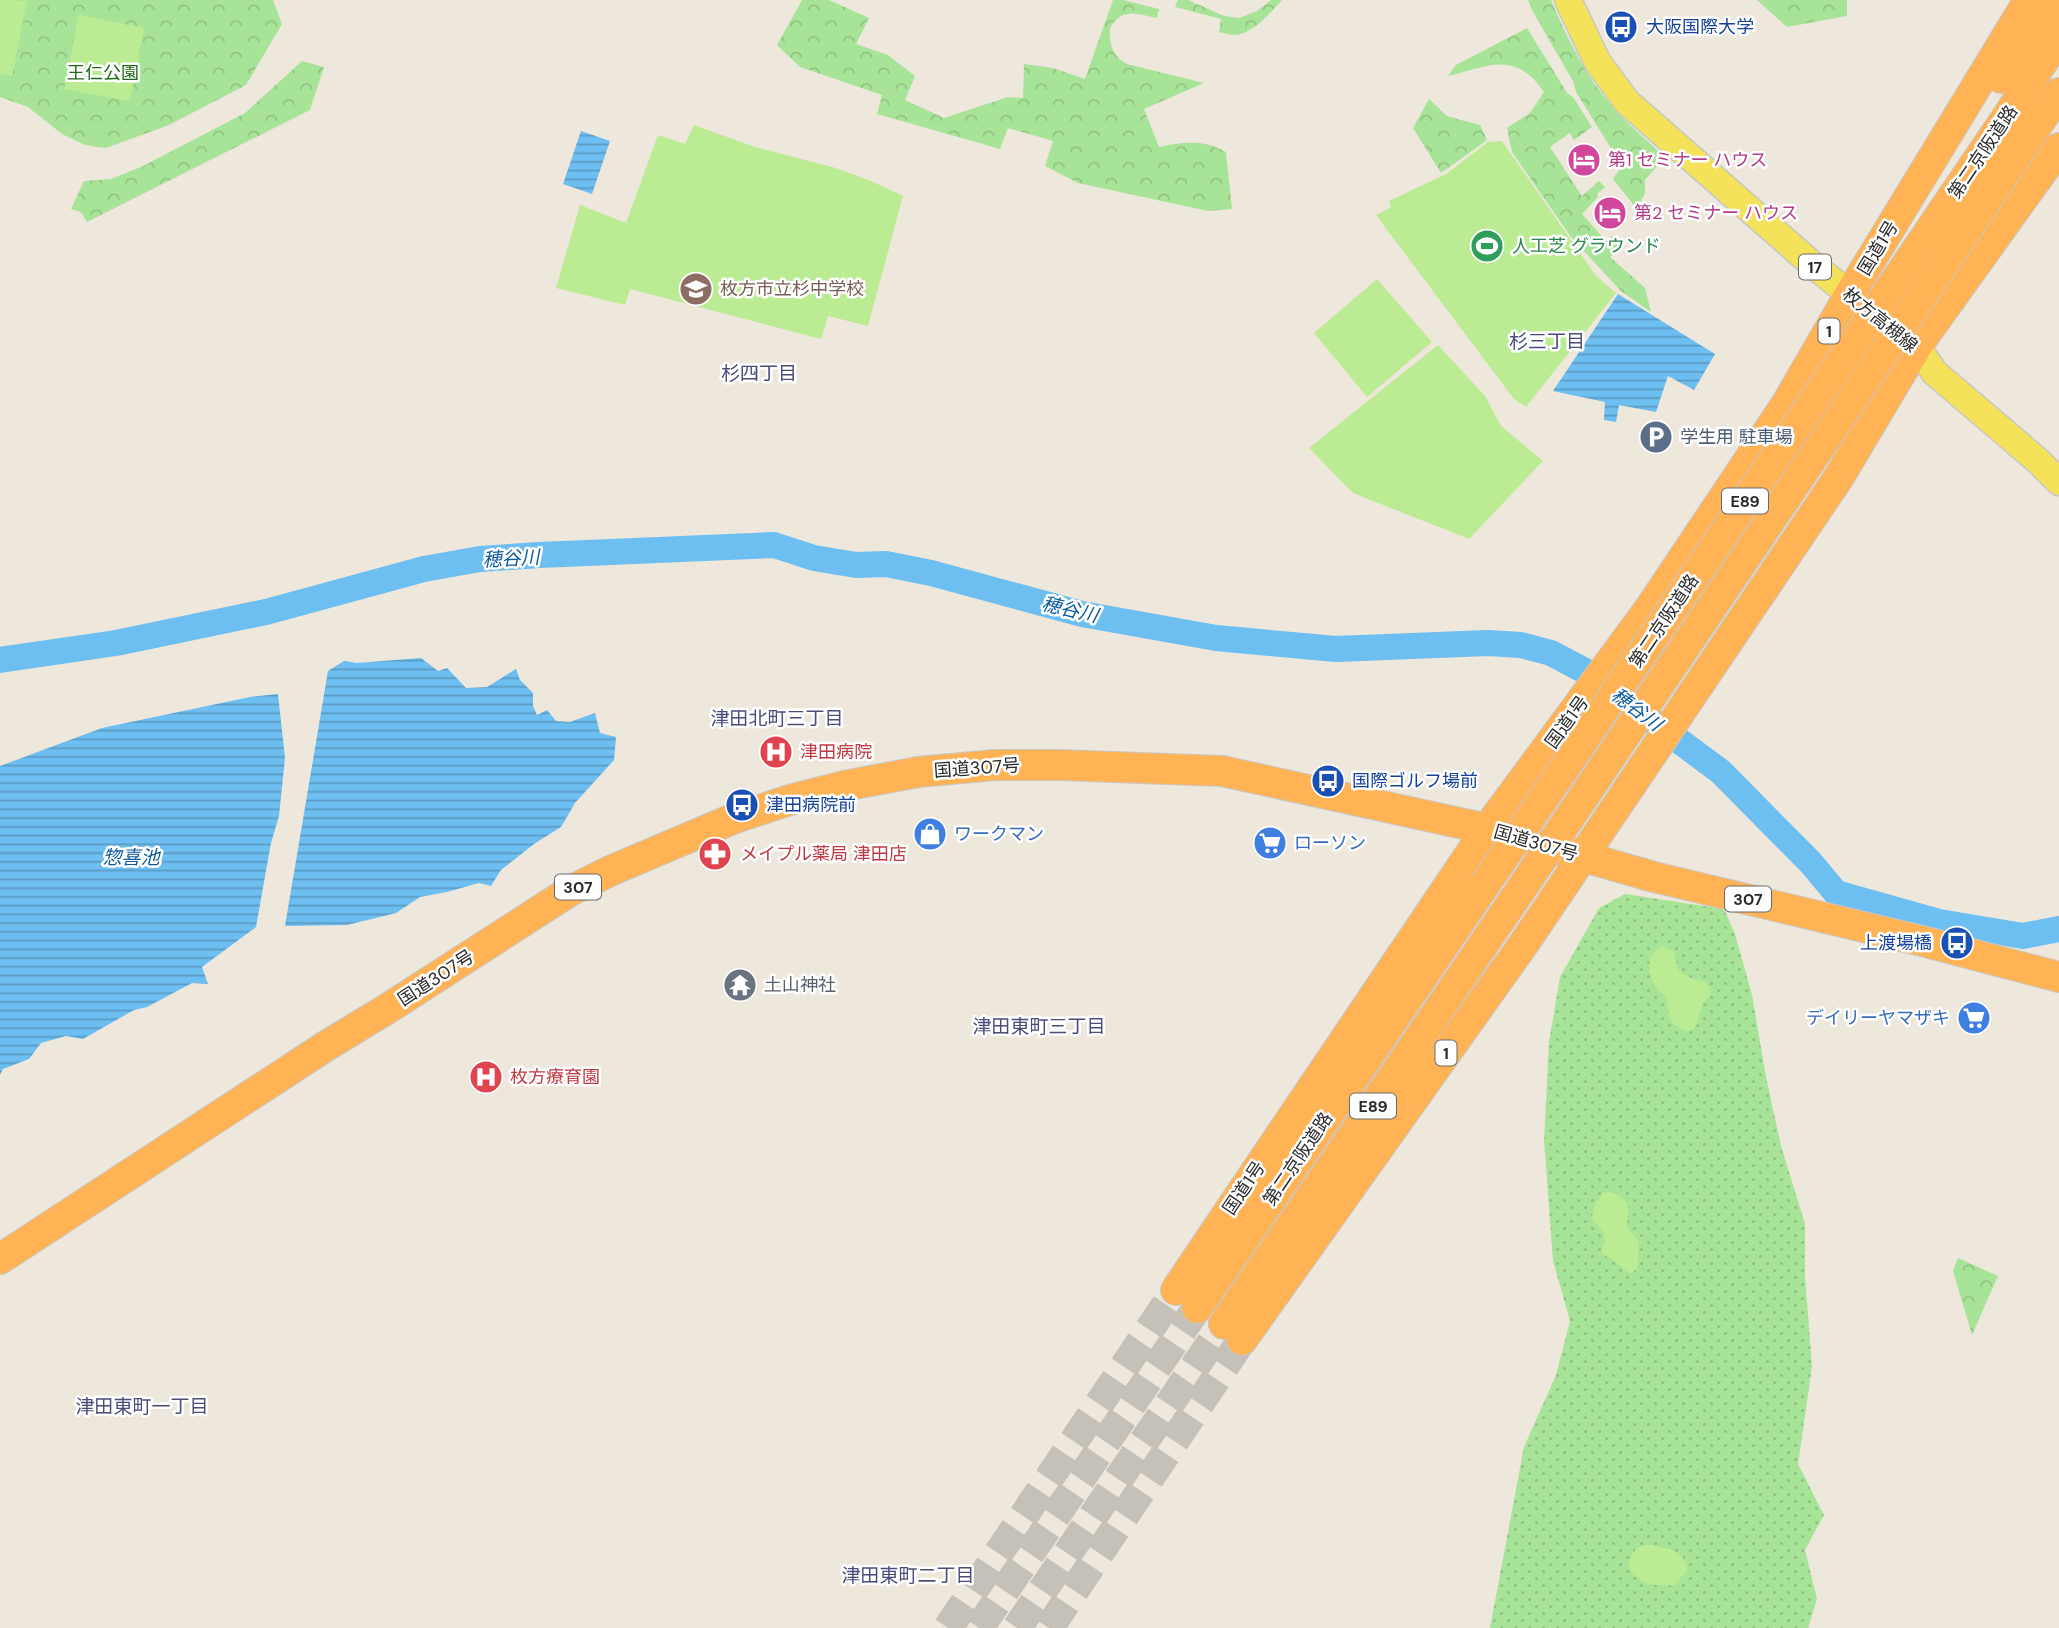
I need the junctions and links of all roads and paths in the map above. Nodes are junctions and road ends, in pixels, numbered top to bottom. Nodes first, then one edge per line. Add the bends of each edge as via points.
1 (1568, 0) edge
2 (2029, 0) edge
3 (2056, 0) edge
4 (2059, 37) edge
5 (2059, 93) edge
6 (1948, 134) junction
7 (2046, 137) edge
8 (2059, 148) edge
9 (2018, 204) junction
10 (1850, 294) junction
11 (1917, 346) junction
12 (2059, 482) edge
13 (1487, 829) junction
14 (1583, 856) junction
15 (2059, 977) edge
16 (0, 1259) edge
17 (1186, 1299) joint
18 (1233, 1332) joint

1 - 10 main road, 枚方高槻線 / 17 via 1597,61 1627,102
2 - 6 highway, 国道1号 / 1
3 - 6 highway via 1999,82
4 - 17 highway, 第二京阪道路 / E89, bridge via 1484,886
5 - 7 highway, 第二京阪道路 / E89
6 - 10 highway, 国道1号 / 1
7 - 9 highway
7 - 18 highway, 第二京阪道路 / E89, bridge via 1522,888
8 - 9 highway, 1
9 - 11 highway, 1
10 - 11 main road, 枚方高槻線 / 17
10 - 13 highway, 国道1号 / 1 via 1787,403 1650,608
11 - 12 main road, 枚方高槻線 / 17 via 1934,372
11 - 14 highway, 1 via 1839,477
13 - 14 highway, 国道307号 / 307
13 - 16 highway, 国道307号 / 307 via 1222,771 995,765 918,772 793,799 735,818 570,891
13 - 17 highway, 国道1号 / 1
14 - 15 highway, 国道307号 / 307
14 - 18 highway, 1 via 1525,942

